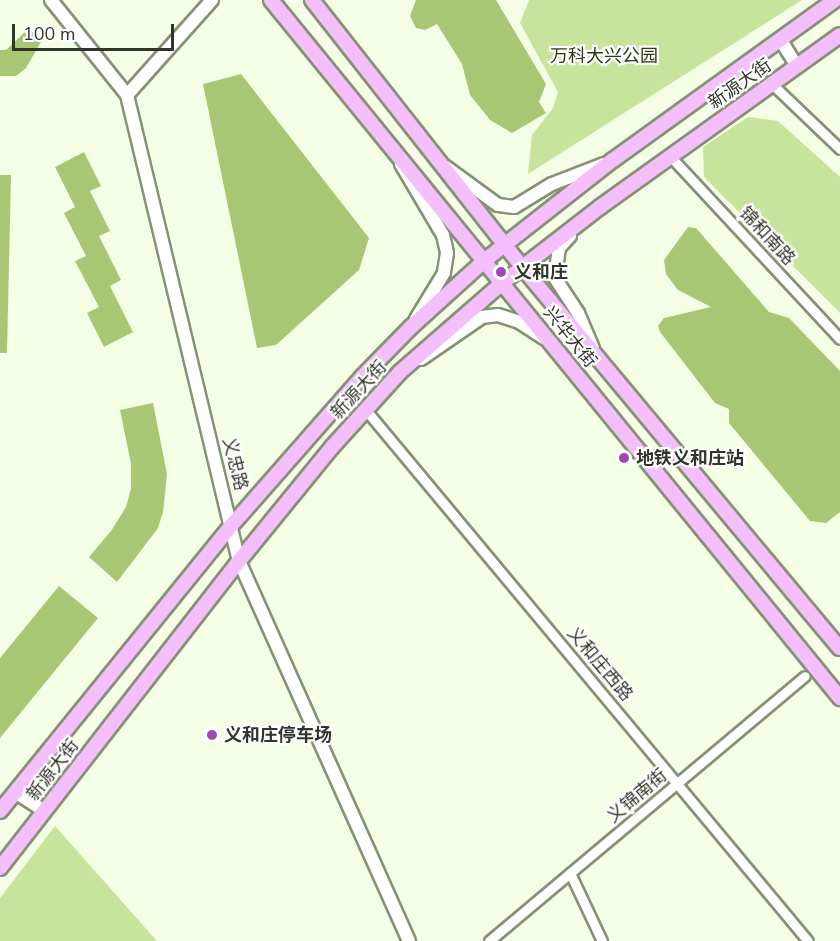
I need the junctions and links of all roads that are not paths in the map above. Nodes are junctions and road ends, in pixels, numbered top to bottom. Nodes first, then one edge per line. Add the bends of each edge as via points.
1 (51, 0) edge
2 (212, 0) edge
3 (271, 0) edge
4 (312, 0) edge
5 (835, 0) edge
6 (840, 35) edge
7 (780, 39) junction
8 (797, 66) junction
9 (772, 84) junction
10 (127, 95) junction
11 (840, 148) edge
12 (395, 152) junction
13 (669, 155) junction
14 (613, 160) junction
15 (441, 163) junction
16 (600, 207) junction
17 (505, 244) junction
18 (484, 261) junction
19 (522, 267) junction
20 (502, 283) junction
21 (411, 327) junction
22 (840, 339) edge
23 (552, 343) junction
24 (597, 358) junction
25 (400, 372) junction
26 (364, 409) junction
27 (231, 526) junction
28 (239, 561) junction
29 (840, 648) edge
30 (805, 676) dead end
31 (840, 698) edge
32 (678, 783) junction
33 (15, 792) junction
34 (0, 811) edge
35 (44, 811) junction
36 (0, 868) edge
37 (570, 873) junction
38 (409, 941) edge
39 (489, 941) edge
40 (602, 941) edge
41 (808, 941) edge

1 - 10 street
2 - 10 street
3 - 12 main road, 兴华大街
4 - 15 main road, 兴华大街
5 - 7 main road
6 - 8 main road, 新源大街
7 - 8 street
7 - 14 main road
8 - 9 main road, 新源大街
9 - 11 street
9 - 13 main road, 新源大街
10 - 27 street, 义忠路
12 - 18 main road, 兴华大街
12 - 21 street via 443,235 447,253 444,273
13 - 16 main road, 新源大街
13 - 22 street, 锦和南路
14 - 15 street via 552,184 514,207 498,205
14 - 17 main road
15 - 17 main road, 兴华大街
16 - 19 main road, 新源大街
16 - 24 street via 559,248 555,264 555,278 578,313
17 - 18 main road
17 - 19 main road, 兴华大街
18 - 20 main road, 兴华大街
18 - 21 main road
19 - 20 main road, 新源大街
19 - 24 main road, 兴华大街
20 - 23 main road, 兴华大街
20 - 25 main road, 新源大街
21 - 27 main road
23 - 25 street via 519,322 498,315 482,317
23 - 31 main road, 兴华大街
24 - 29 main road, 兴华大街
25 - 26 main road, 新源大街
26 - 28 main road, 新源大街
26 - 32 street, 义和庄西路
27 - 28 street, 义忠路
27 - 33 main road
28 - 35 main road, 新源大街
28 - 38 street, 义忠路
30 - 32 street, 义锦南街
32 - 37 street, 义锦南街
32 - 41 street, 义和庄西路
33 - 34 main road
33 - 35 street
35 - 36 main road, 新源大街
37 - 39 street, 义锦南街
37 - 40 street

